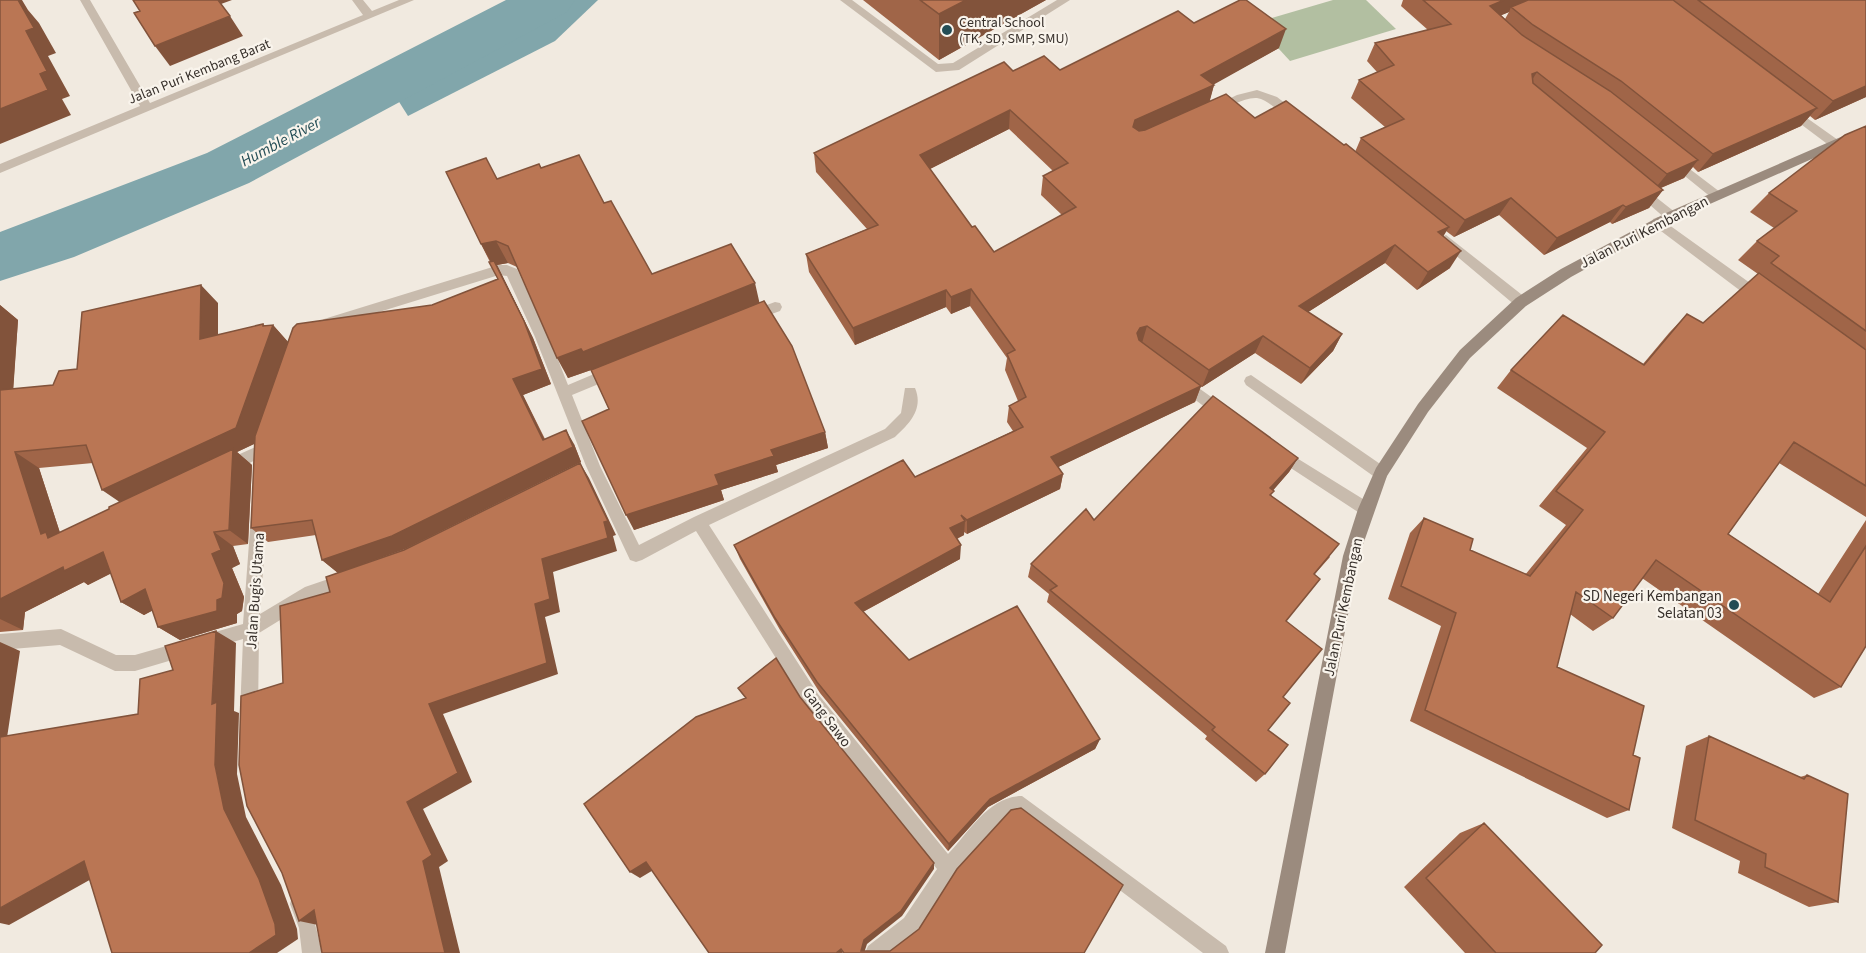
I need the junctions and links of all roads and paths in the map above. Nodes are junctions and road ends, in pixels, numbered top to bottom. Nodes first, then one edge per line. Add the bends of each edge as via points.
1 (85, 0) edge
2 (357, 0) edge
3 (409, 0) edge
4 (845, 0) edge
5 (1065, 0) edge
6 (370, 16) junction
7 (1782, 103) edge
8 (147, 108) junction
9 (1202, 115) edge
10 (1307, 127) edge
11 (1866, 130) edge
12 (1834, 143) junction
13 (1667, 156) edge
14 (0, 169) edge
15 (1626, 179) edge
16 (1716, 195) junction
17 (1664, 219) junction
18 (1435, 231) edge
19 (1521, 302) junction
20 (1771, 306) edge
21 (775, 307) dead end
22 (743, 320) edge
23 (313, 327) edge
24 (627, 367) edge
25 (1169, 372) edge
26 (1251, 381) dead end
27 (563, 393) junction
28 (910, 393) dead end
29 (1233, 420) edge
30 (1271, 448) edge
31 (1381, 473) junction
32 (212, 474) edge
33 (261, 474) edge
34 (260, 497) edge
35 (1366, 509) junction
36 (699, 522) junction
37 (355, 576) edge
38 (251, 629) junction
39 (0, 642) edge
40 (249, 729) edge
41 (948, 868) junction
42 (294, 890) edge
43 (312, 953) edge
44 (875, 953) edge
45 (1219, 953) edge
46 (1275, 953) edge

1 - 8 street
2 - 6 street
3 - 6 street, Jalan Puri Kembang Barat
4 - 5 street via 936,69 955,67
6 - 8 street, Jalan Puri Kembang Barat
7 - 12 street
8 - 14 street, Jalan Puri Kembang Barat
9 - 10 street via 1257,93 1271,97
11 - 12 main road, Jalan Puri Kembangan
12 - 16 main road, Jalan Puri Kembangan
13 - 16 street
15 - 17 street
16 - 17 main road, Jalan Puri Kembangan
17 - 19 main road, Jalan Puri Kembangan
17 - 20 street
18 - 19 street
19 - 31 main road, Jalan Puri Kembangan via 1465,354 1423,408
21 - 22 street
23 - 27 street via 507,270 512,273 542,337
24 - 27 street
25 - 29 street
26 - 31 street
27 - 36 street via 586,469 636,555
28 - 36 street via 909,415 890,433
30 - 35 street
31 - 35 main road, Jalan Puri Kembangan
32 - 33 street via 264,444
34 - 38 street, Jalan Bugis Utama
35 - 46 main road, Jalan Puri Kembangan via 1351,556
36 - 41 street, Gang Sawo via 812,700
37 - 38 street via 311,592
38 - 39 street via 135,663 115,663 61,637
38 - 40 street, Jalan Bugis Utama
41 - 44 street via 911,924
41 - 45 street via 1001,809 1023,805
42 - 43 street via 308,928

